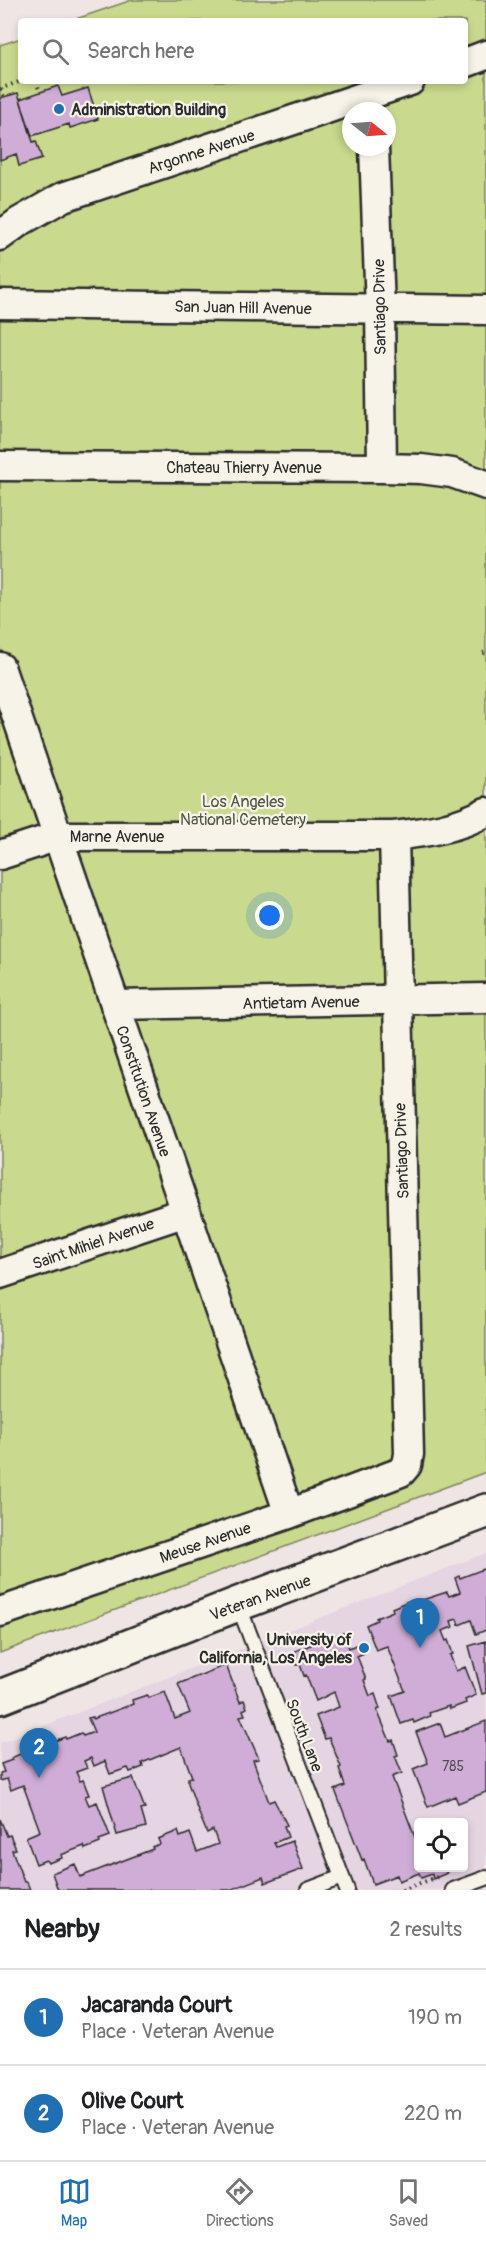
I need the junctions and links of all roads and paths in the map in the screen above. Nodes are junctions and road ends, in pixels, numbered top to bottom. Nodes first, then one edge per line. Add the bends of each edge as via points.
1 (486, 56) edge
2 (468, 62) edge
3 (18, 82) edge
4 (37, 84) edge
5 (405, 84) edge
6 (1, 89) edge
7 (40, 92) dead end
8 (4, 97) dead end
9 (372, 102) edge
10 (342, 111) edge
11 (374, 156) edge
12 (0, 236) edge
13 (0, 304) edge
14 (380, 309) junction
15 (486, 310) edge
16 (0, 466) edge
17 (382, 468) junction
18 (486, 485) edge
19 (0, 668) edge
20 (486, 812) edge
21 (57, 836) junction
22 (394, 836) junction
23 (0, 855) edge
24 (486, 998) edge
25 (397, 1000) junction
26 (115, 1005) junction
27 (186, 1212) junction
28 (0, 1274) edge
29 (407, 1465) joint
30 (486, 1511) edge
31 (289, 1514) junction
32 (238, 1604) junction
33 (0, 1612) edge
34 (0, 1697) edge
35 (486, 1878) edge
36 (345, 1883) edge
37 (308, 1890) edge
38 (453, 1890) edge

1 - 2 street
3 - 6 path
4 - 7 path
5 - 9 street, Argonne Avenue
6 - 8 path
10 - 12 street, Argonne Avenue via 63,197
11 - 14 street, Santiago Drive
13 - 14 street, San Juan Hill Avenue
14 - 15 street, San Juan Hill Avenue
14 - 17 street, Santiago Drive
16 - 17 street, Chateau Thierry Avenue
17 - 18 street, Chateau Thierry Avenue via 452,473
19 - 21 street, Constitution Avenue
20 - 22 street, Marne Avenue via 434,832
21 - 22 street, Marne Avenue
21 - 23 street, Marne Avenue
21 - 26 street, Constitution Avenue
22 - 25 street, Santiago Drive
24 - 25 street, Antietam Avenue
25 - 26 street, Antietam Avenue
25 - 29 street, Santiago Drive
26 - 27 street, Constitution Avenue
27 - 28 street, Saint Mihiel Avenue
27 - 31 street, Constitution Avenue
29 - 31 street, Meuse Avenue via 401,1472
30 - 32 street, Veteran Avenue
31 - 33 street, Meuse Avenue
32 - 34 street, Veteran Avenue
32 - 36 lane, South Lane
35 - 38 lane
36 - 37 lane

